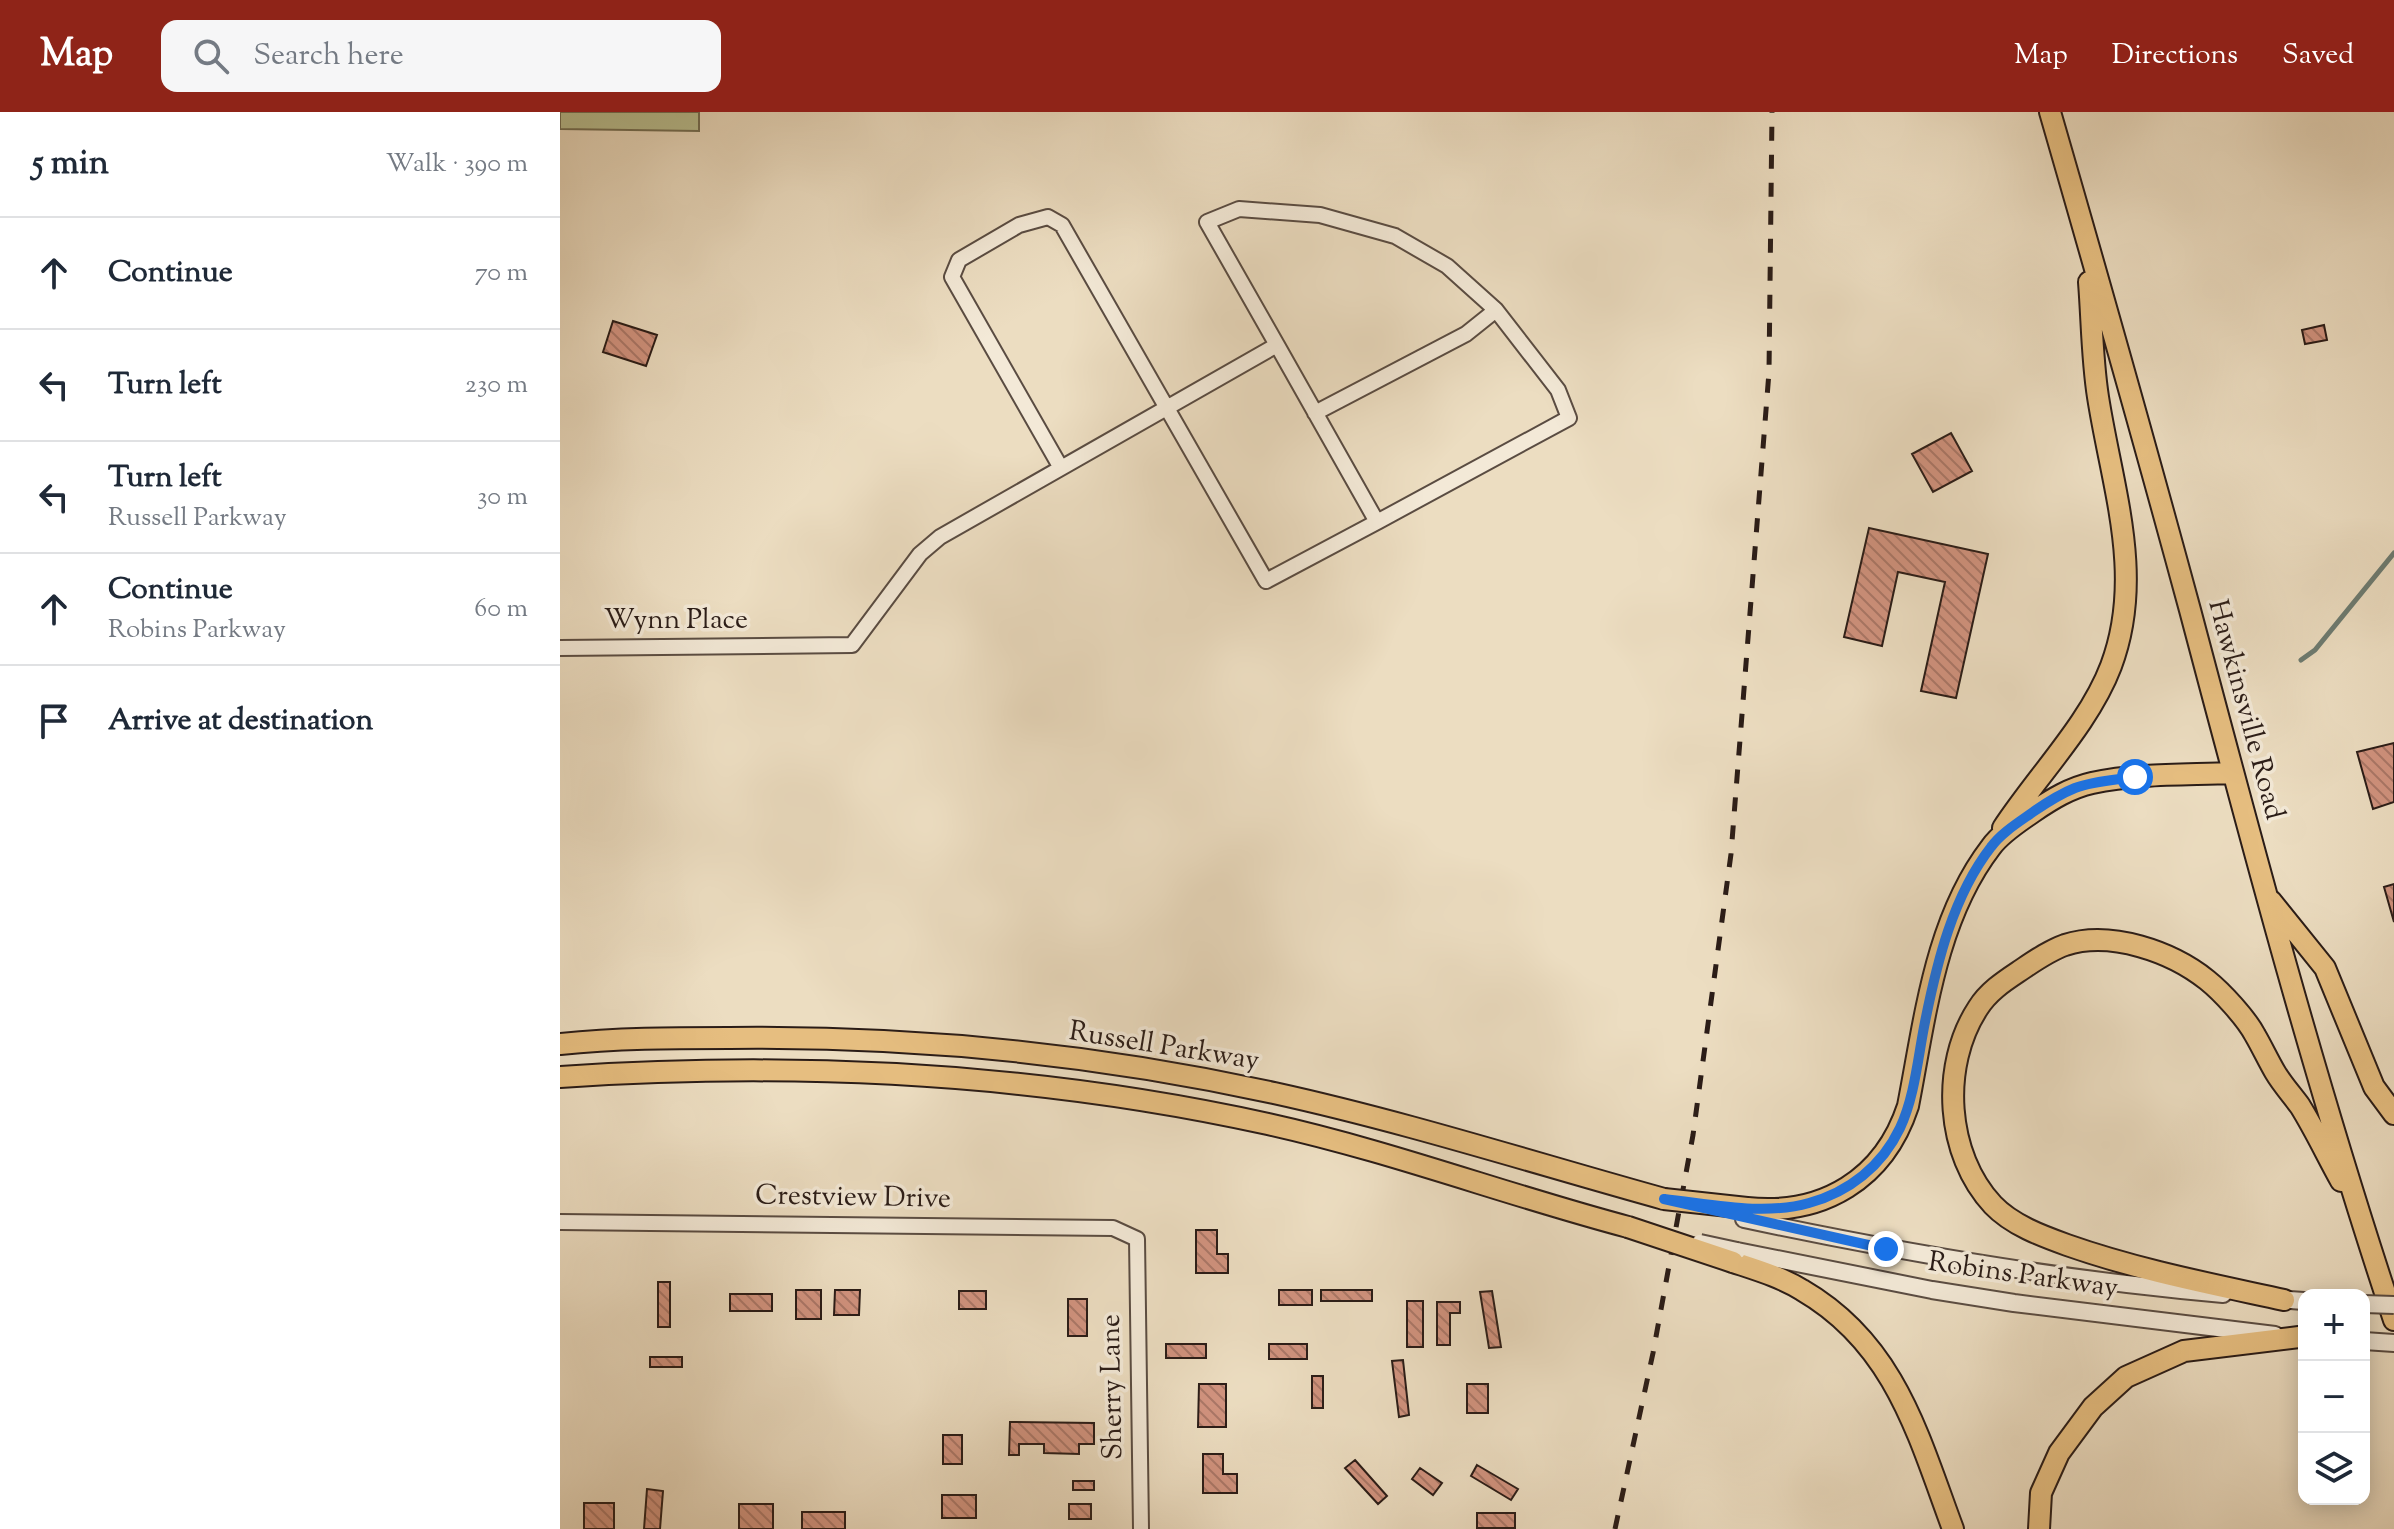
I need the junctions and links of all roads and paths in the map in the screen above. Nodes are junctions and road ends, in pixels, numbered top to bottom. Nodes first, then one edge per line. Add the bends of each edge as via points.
1 (2050, 112) edge
2 (2085, 234) junction
3 (1496, 310) junction
4 (1277, 345) junction
5 (1166, 408) junction
6 (1315, 413) junction
7 (1061, 468) junction
8 (1377, 522) junction
9 (560, 648) edge
10 (2232, 773) junction
11 (1992, 845) junction
12 (2264, 893) junction
13 (560, 1044) edge
14 (560, 1077) edge
15 (2394, 1114) edge
16 (1746, 1213) junction
17 (2359, 1215) junction
18 (560, 1222) edge
19 (1137, 1244) joint
20 (1735, 1256) junction
21 (2294, 1300) edge
22 (2370, 1304) edge
23 (2394, 1305) edge
24 (2394, 1320) edge
25 (2298, 1338) edge
26 (2298, 1338) edge
27 (2370, 1341) edge
28 (2394, 1343) edge
29 (1141, 1529) edge
30 (1953, 1529) edge
31 (2039, 1529) edge

1 - 2 main road, Hawkinsville Road
2 - 10 main road, Hawkinsville Road
2 - 11 main road, Russell Parkway via 2098,394 2125,543 2126,600 2111,666 2095,700
3 - 4 street via 1447,266 1395,236 1320,215 1239,209 1207,222
3 - 6 street via 1466,334
3 - 8 street via 1558,390 1569,418
4 - 5 street, Wynn Place
4 - 6 street
5 - 7 street, Wynn Place
5 - 7 street via 1062,225 1048,217 1019,225 959,260 952,277
5 - 8 street via 1266,581
6 - 8 street
7 - 9 street, Wynn Place via 940,537 920,554 852,645
10 - 11 main road via 2135,777 2075,788
10 - 12 main road, Hawkinsville Road
11 - 16 main road, Russell Parkway via 1947,933 1908,1106 1886,1151 1836,1194
12 - 15 main road via 2325,968 2374,1087
12 - 17 main road, Hawkinsville Road
13 - 16 main road, Russell Parkway, bridge via 841,1039 1122,1066 1271,1092 1664,1199
14 - 20 main road, Russell Parkway, bridge via 812,1070 1081,1092 1268,1124 1383,1152 1534,1201
16 - 21 street, Robins Parkway via 1886,1249 2061,1277
17 - 21 main road via 2254,1032 2209,982 2183,963 2136,944 2066,945 1993,989 1977,1009 1953,1080 1954,1130 1969,1172 1993,1205 2044,1236 2119,1263
17 - 24 main road, Hawkinsville Road
18 - 19 street, Crestview Drive via 1113,1228 1137,1239
19 - 29 street, Sherry Lane
20 - 25 street, Robins Parkway via 1986,1299
20 - 30 main road, Russell Parkway via 1801,1289 1844,1321 1878,1356 1903,1398
22 - 23 street, bridge
26 - 31 main road via 2184,1351 2126,1377 2093,1407 2059,1453 2041,1493
27 - 28 street

